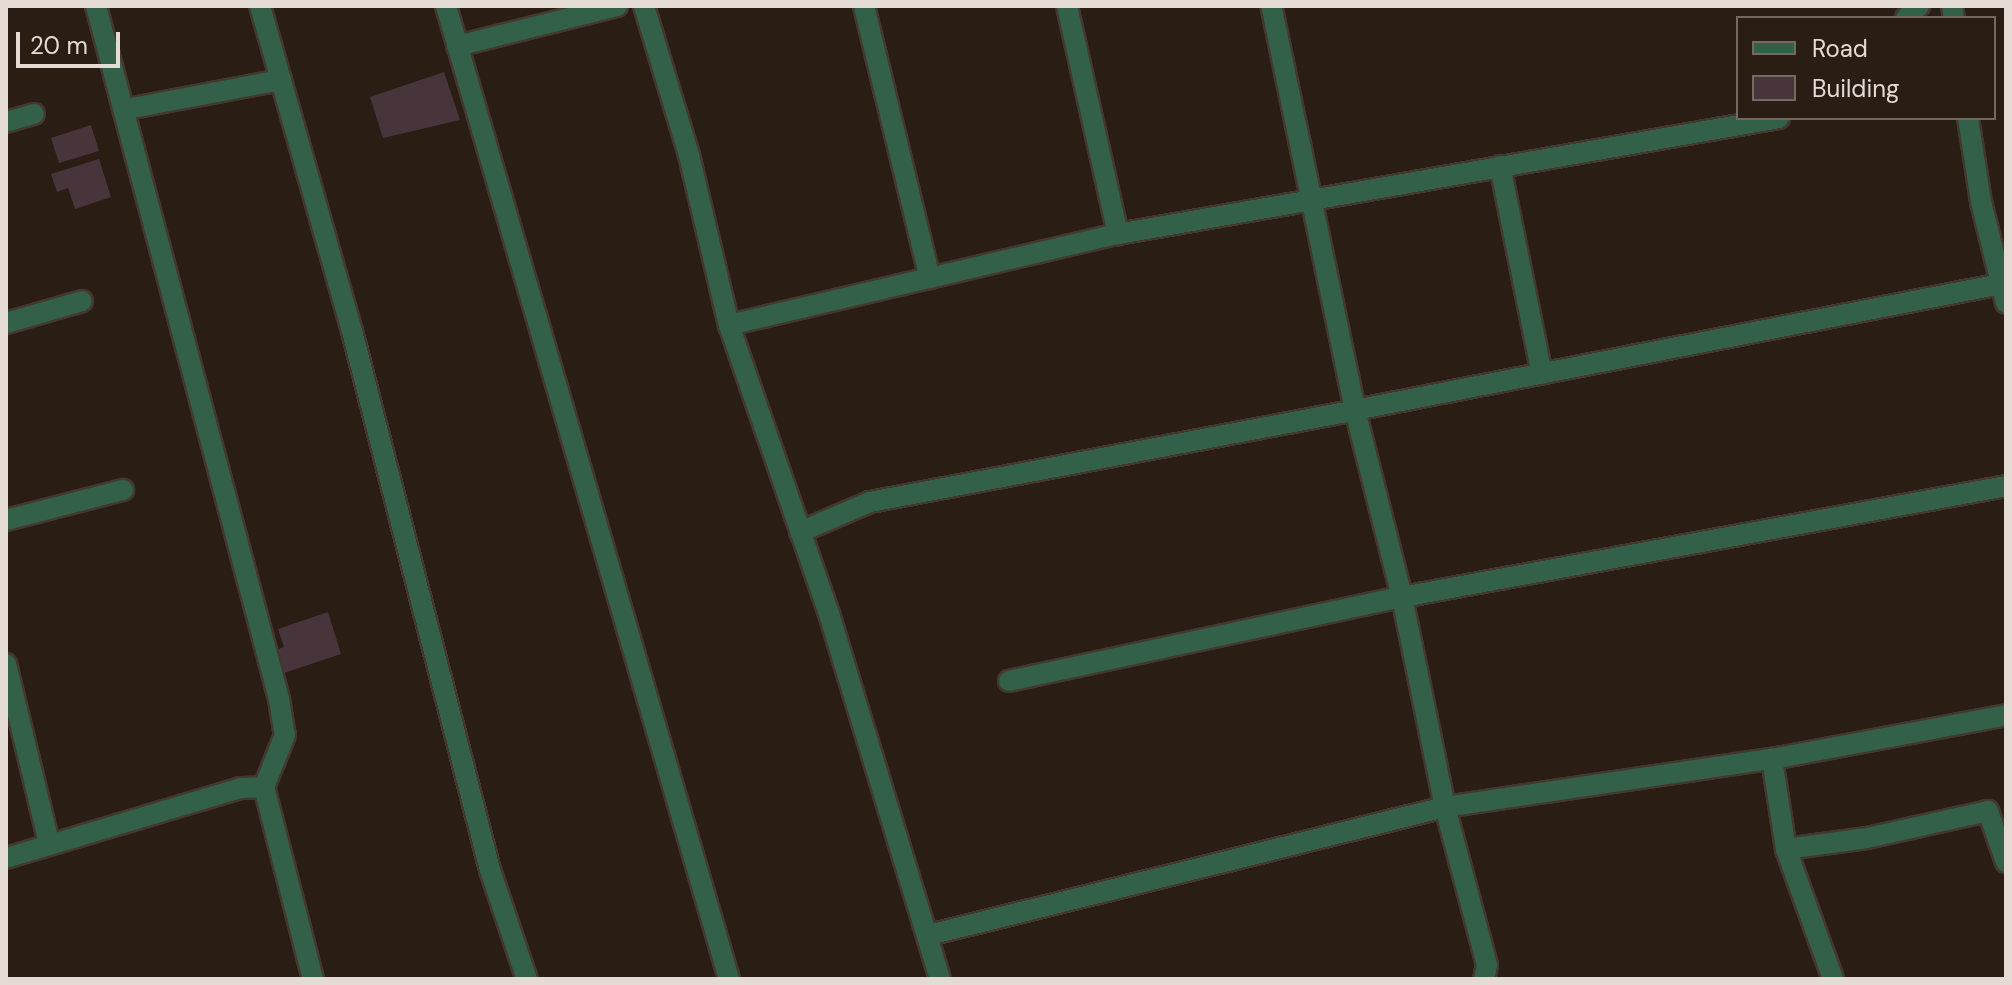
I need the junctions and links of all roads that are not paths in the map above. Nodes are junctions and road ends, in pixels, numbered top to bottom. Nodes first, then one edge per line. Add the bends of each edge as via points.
1 (96, 6) edge
2 (260, 6) edge
3 (446, 6) edge
4 (617, 6) edge
5 (644, 6) edge
6 (864, 6) edge
7 (1067, 6) edge
8 (1271, 6) edge
9 (457, 46) junction
10 (281, 80) junction
11 (127, 109) junction
12 (34, 114) dead end
13 (1767, 120) edge
14 (1968, 120) edge
15 (6, 122) edge
16 (1500, 166) junction
17 (1309, 197) junction
18 (1118, 234) junction
19 (930, 278) junction
20 (2004, 294) edge
21 (82, 301) dead end
22 (6, 323) edge
23 (729, 325) junction
24 (1542, 374) junction
25 (1355, 410) junction
26 (2006, 486) edge
27 (123, 490) dead end
28 (6, 520) edge
29 (800, 532) junction
30 (1402, 597) junction
31 (6, 664) edge
32 (1009, 681) dead end
33 (2006, 715) edge
34 (1772, 759) junction
35 (264, 787) junction
36 (1445, 807) junction
37 (49, 843) junction
38 (1786, 849) junction
39 (6, 858) edge
40 (2006, 862) edge
41 (929, 935) junction
42 (313, 979) edge
43 (527, 979) edge
44 (729, 979) edge
45 (940, 979) edge
46 (1484, 979) edge
47 (1833, 979) edge

1 - 11 street
2 - 10 street
3 - 9 street
4 - 9 street
5 - 23 street via 689,155
6 - 19 street
7 - 18 street
8 - 17 street
9 - 44 street
10 - 11 street
10 - 43 street via 352,331 490,870
11 - 35 street via 279,699 285,735
12 - 15 street
13 - 16 street
14 - 20 street via 1981,202
16 - 17 street
16 - 24 street
17 - 18 street
17 - 25 street
18 - 19 street
19 - 23 street
20 - 24 street
21 - 22 street
23 - 29 street
24 - 25 street
25 - 29 street via 870,502
25 - 30 street
26 - 30 street
27 - 28 street
29 - 41 street
30 - 32 street
30 - 36 street
31 - 37 street
33 - 34 street
34 - 36 street
34 - 38 street
35 - 37 street via 241,788
35 - 42 street
36 - 41 street
36 - 46 street via 1487,965
37 - 39 street
38 - 40 street via 1867,838 1988,811
38 - 47 street
41 - 45 street

